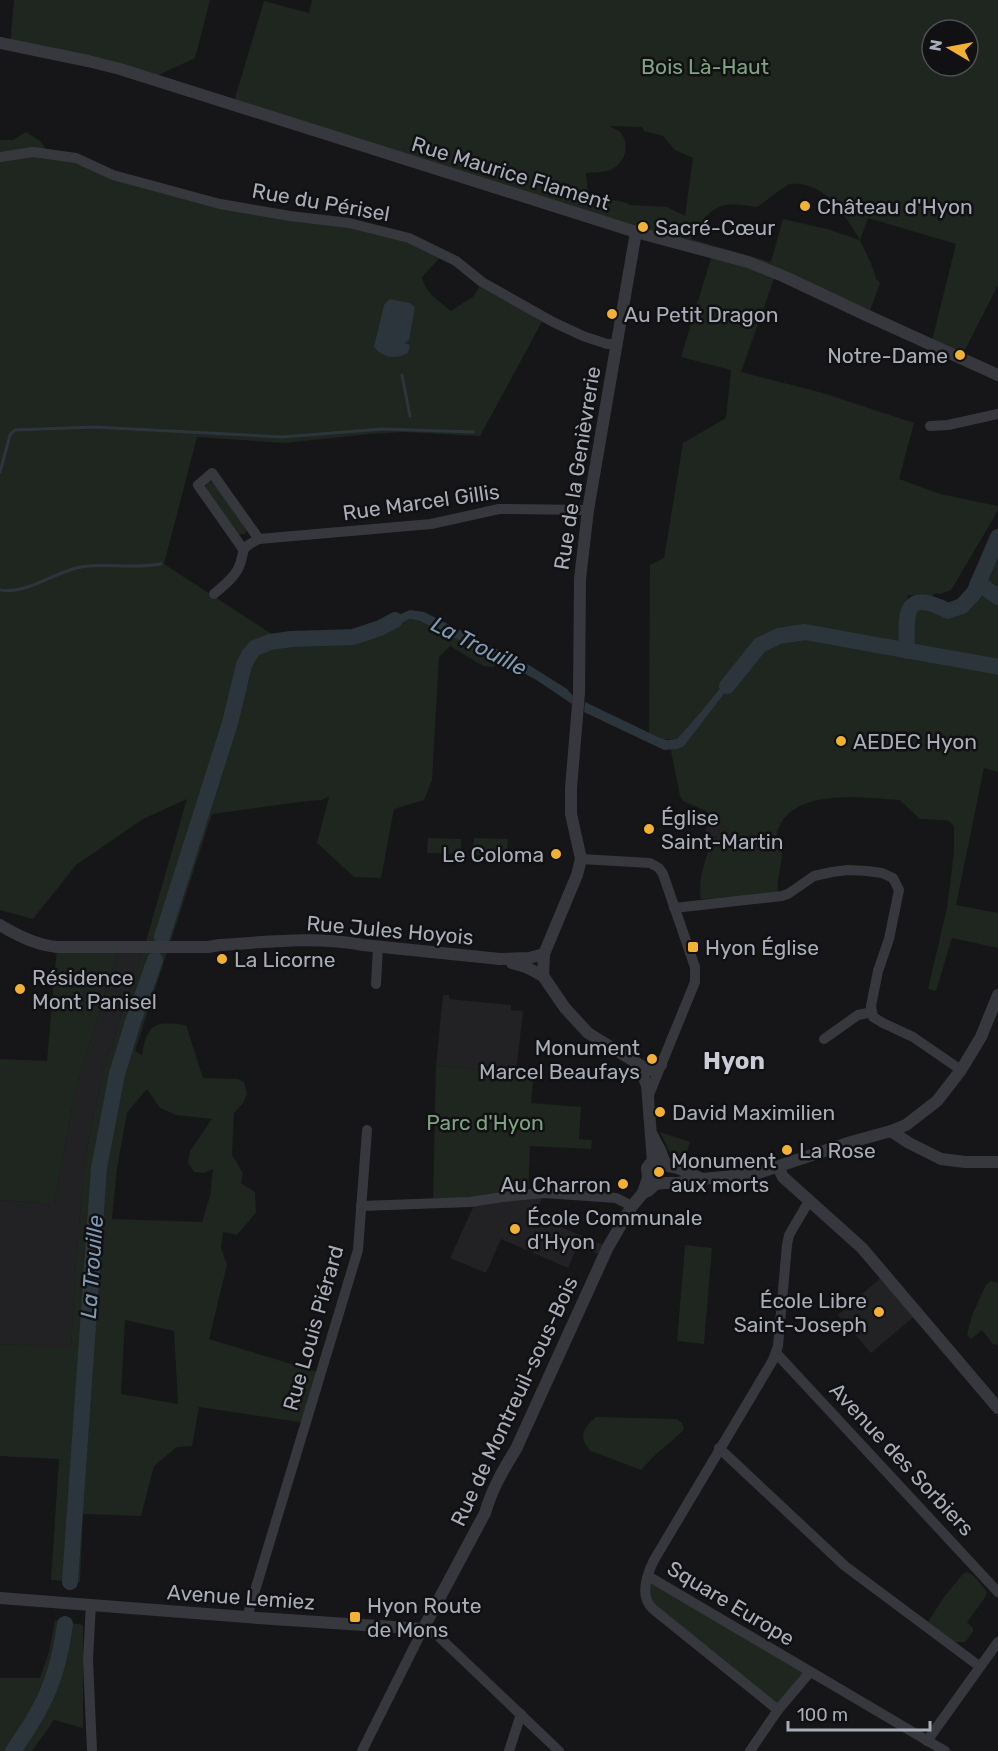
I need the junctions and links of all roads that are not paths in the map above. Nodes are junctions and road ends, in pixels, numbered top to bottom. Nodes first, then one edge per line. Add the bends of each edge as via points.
1 (0, 43) edge
2 (0, 157) edge
3 (636, 232) junction
4 (616, 344) junction
5 (998, 375) edge
6 (998, 414) edge
7 (930, 426) dead end
8 (588, 510) junction
9 (259, 540) junction
10 (243, 549) junction
11 (214, 594) dead end
12 (581, 860) junction
13 (674, 908) junction
14 (0, 925) edge
15 (378, 947) junction
16 (544, 954) junction
17 (500, 959) junction
18 (543, 976) junction
19 (376, 984) dead end
20 (998, 995) edge
21 (872, 1012) junction
22 (823, 1038) dead end
23 (661, 1065) junction
24 (642, 1066) junction
25 (961, 1070) junction
26 (648, 1097) junction
27 (367, 1130) dead end
28 (891, 1131) junction
29 (998, 1162) edge
30 (662, 1163) junction
31 (778, 1167) junction
32 (702, 1179) junction
33 (656, 1182) junction
34 (809, 1201) junction
35 (362, 1206) junction
36 (632, 1206) junction
37 (776, 1353) junction
38 (998, 1408) edge
39 (719, 1448) junction
40 (648, 1576) junction
41 (998, 1592) edge
42 (0, 1598) edge
43 (91, 1604) junction
44 (247, 1617) junction
45 (423, 1629) junction
46 (998, 1642) edge
47 (980, 1666) junction
48 (810, 1672) junction
49 (778, 1710) junction
50 (521, 1714) junction
51 (927, 1741) junction
52 (92, 1751) edge
53 (362, 1751) edge
54 (509, 1751) edge
55 (559, 1751) edge
56 (750, 1751) edge
57 (945, 1751) edge

1 - 3 street, Rue Maurice Flament via 140,75
2 - 4 street, Rue du Périsel via 33,152 76,158 112,175 220,204 349,223 409,238 456,261 482,282 553,322 582,336
3 - 4 street, Rue de la Genièvrerie
3 - 5 street, Rue Maurice Flament via 770,270
4 - 8 street, Rue de la Genièvrerie
6 - 7 street
8 - 9 street, Rue Marcel Gillis via 499,509 431,524
8 - 12 street, Rue de la Genièvrerie via 579,594 579,693 571,788 571,813
9 - 10 street, Rue Marcel Gillis
9 - 10 street via 212,473 198,484
10 - 11 street via 238,569
12 - 13 street via 650,863 663,874
12 - 16 street
13 - 21 street via 782,896 810,878 832,872 874,872 893,878 899,890 878,971
13 - 23 street via 695,968 695,981
14 - 15 street, Rue Jules Hoyois via 47,946 169,948 311,940
15 - 17 street, Rue Jules Hoyois
15 - 19 street
16 - 17 street, Rue Jules Hoyois
16 - 18 street
17 - 18 street, Rue Jules Hoyois
18 - 24 street via 588,1033
20 - 25 street via 981,1037
21 - 22 street via 858,1015
21 - 25 street via 873,1017 914,1037
23 - 24 street via 650,1070
23 - 26 street
24 - 26 street
25 - 28 street via 937,1101 917,1118
26 - 30 street via 651,1134
27 - 35 street, Rue Louis Piérard
28 - 29 street via 941,1159
28 - 31 street
30 - 32 street
30 - 33 street via 670,1176
30 - 33 street via 647,1168
31 - 32 street via 755,1174
31 - 34 street via 783,1177
32 - 33 street
33 - 36 street, Rue de Montreuil-sous-Bois
34 - 37 street via 789,1235
34 - 38 street via 862,1248
35 - 36 street via 470,1202 544,1193 615,1198
35 - 44 street, Rue Louis Piérard via 358,1250
36 - 45 street, Rue de Montreuil-sous-Bois via 608,1247 516,1449
37 - 39 street
37 - 41 street, Avenue des Sorbiers
39 - 40 street
39 - 47 street via 844,1566
40 - 48 street, Square Europe
40 - 49 street, Square Europe via 645,1596 649,1605
42 - 43 street, Avenue Lemiez
43 - 44 street, Avenue Lemiez
43 - 52 street via 88,1660
44 - 45 street, Avenue Lemiez
45 - 50 street via 437,1635
45 - 53 street
46 - 47 street
47 - 51 street
48 - 49 street
48 - 51 street, Square Europe
49 - 56 street
50 - 54 street
50 - 55 street
51 - 57 street, Square Europe

